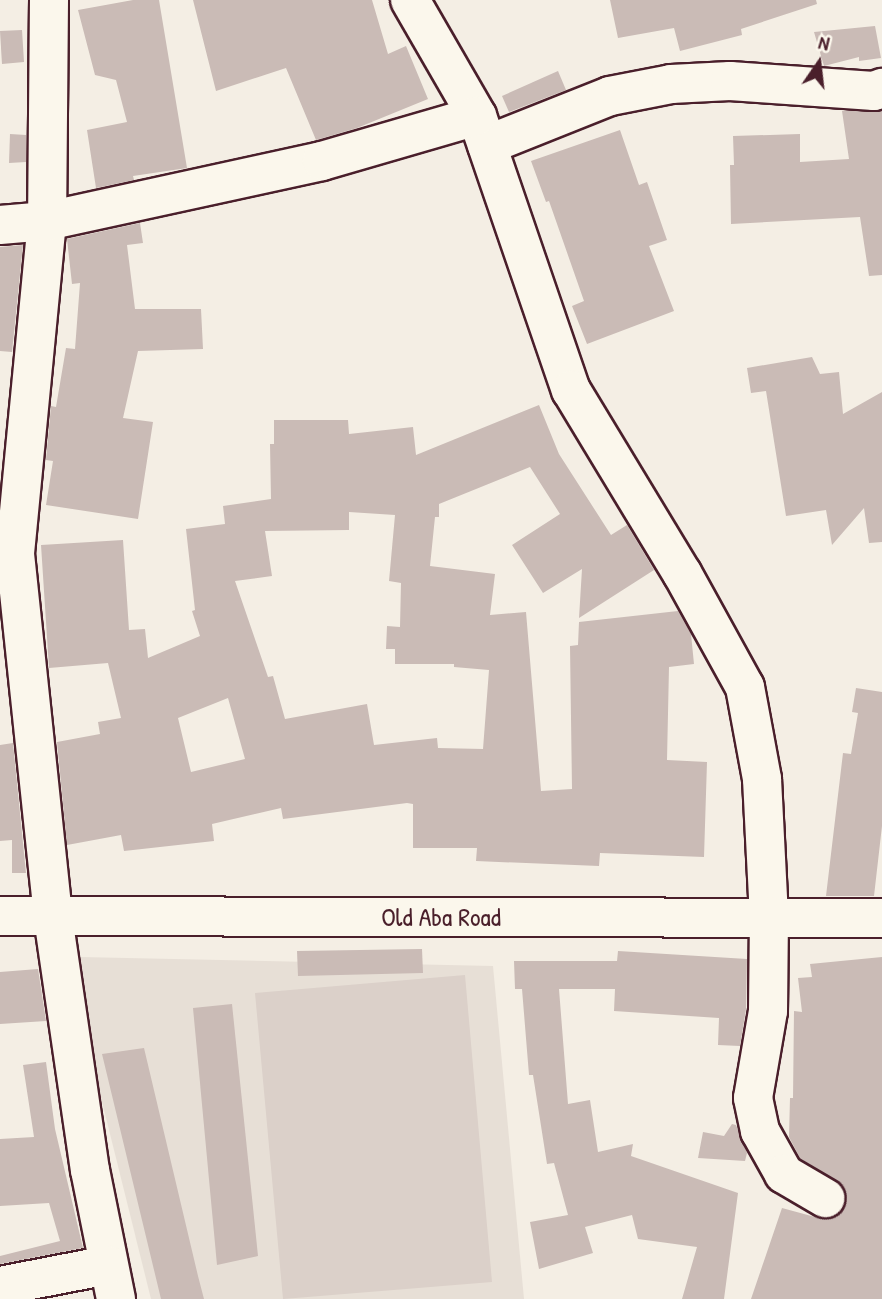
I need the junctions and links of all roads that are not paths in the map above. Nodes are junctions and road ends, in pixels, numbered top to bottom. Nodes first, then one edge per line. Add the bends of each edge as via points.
1 (49, 0) edge
2 (410, 0) edge
3 (882, 88) edge
4 (482, 130) junction
5 (47, 221) junction
6 (0, 225) edge
7 (0, 916) edge
8 (769, 916) junction
9 (53, 917) junction
10 (882, 918) edge
11 (825, 1198) dead end
12 (112, 1282) edge
13 (0, 1286) edge

1 - 5 street
2 - 4 street
3 - 4 street via 671,83
4 - 5 street
4 - 8 street via 571,390 745,687 762,779
5 - 6 street
5 - 9 street via 15,554
7 - 9 street, Old Aba Road
8 - 9 street, Old Aba Road
8 - 10 street, Old Aba Road
8 - 11 street via 768,1011 753,1098 760,1131 784,1174
9 - 12 street via 90,1170
12 - 13 street

